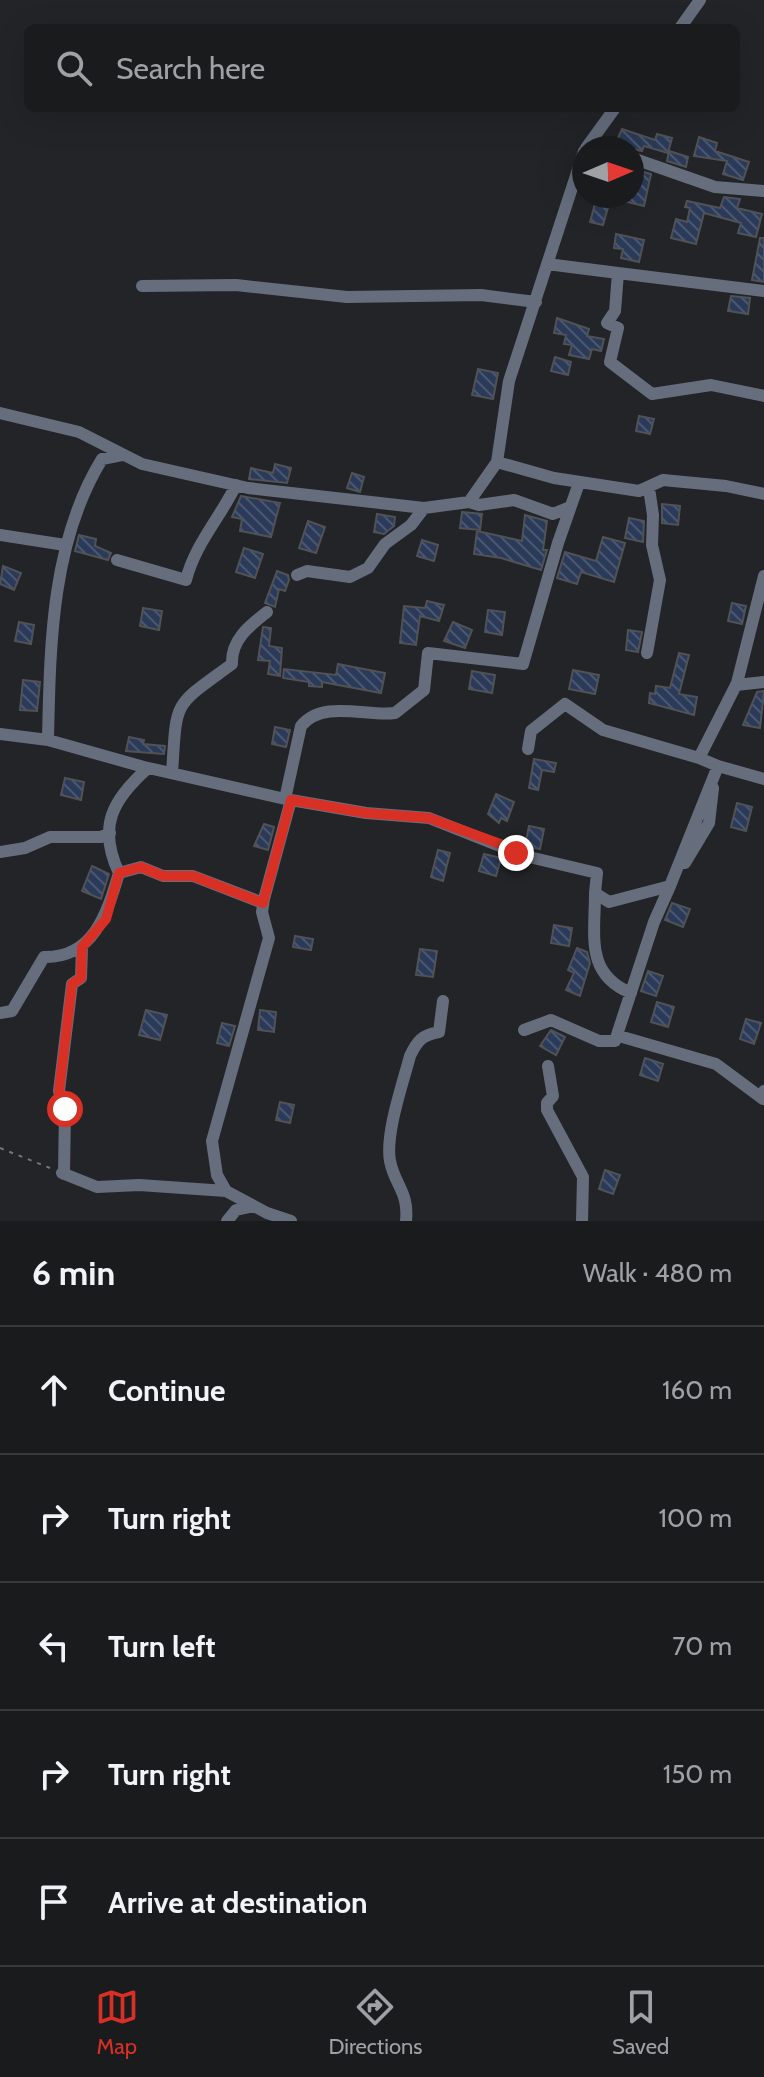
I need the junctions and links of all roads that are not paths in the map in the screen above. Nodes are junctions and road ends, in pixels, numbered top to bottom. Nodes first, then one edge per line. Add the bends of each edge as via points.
1 (700, 0) edge
2 (683, 24) edge
3 (612, 112) edge
4 (595, 136) edge
5 (644, 162) edge
6 (572, 191) edge
7 (764, 191) edge
8 (547, 264) junction
9 (618, 273) junction
10 (142, 286) dead end
11 (764, 291) edge
12 (536, 302) junction
13 (764, 396) edge
14 (0, 413) edge
15 (122, 455) junction
16 (497, 462) junction
17 (579, 483) junction
18 (236, 485) junction
19 (649, 488) junction
20 (764, 494) edge
21 (469, 502) junction
22 (570, 507) junction
23 (424, 508) junction
24 (0, 535) edge
25 (65, 545) junction
26 (117, 560) dead end
27 (297, 575) dead end
28 (764, 576) edge
29 (267, 612) dead end
30 (647, 653) dead end
31 (764, 682) edge
32 (736, 685) junction
33 (0, 734) edge
34 (48, 740) junction
35 (528, 749) dead end
36 (699, 758) junction
37 (718, 766) junction
38 (148, 768) junction
39 (172, 773) junction
40 (764, 779) edge
41 (288, 800) junction
42 (110, 833) junction
43 (0, 852) edge
44 (119, 873) junction
45 (670, 886) junction
46 (595, 893) junction
47 (263, 903) junction
48 (82, 947) junction
49 (631, 993) junction
50 (443, 1001) dead end
51 (0, 1013) edge
52 (524, 1030) dead end
53 (619, 1036) junction
54 (548, 1066) dead end
55 (764, 1091) edge
56 (226, 1191) junction
57 (254, 1206) junction
58 (227, 1221) edge
59 (291, 1221) edge
60 (406, 1221) edge
61 (582, 1221) edge

1 - 2 street
3 - 4 street
5 - 7 street via 715,187
6 - 8 street
8 - 9 street
8 - 12 street
9 - 11 street
9 - 13 street via 615,311 607,323 618,328 610,362 652,394 711,385
10 - 12 street via 236,285 347,297 481,295
12 - 16 street via 509,381
14 - 15 street via 79,432
15 - 18 street
15 - 25 street via 102,459
16 - 17 street
16 - 21 street
17 - 19 street
17 - 22 street
18 - 23 street
18 - 26 street via 193,555 186,580
19 - 20 street via 674,480
19 - 30 street via 660,580
21 - 22 street via 514,500 553,514
21 - 23 street
22 - 41 street via 523,664 428,653 424,690 395,713 342,710 305,721
23 - 27 street via 368,568 350,577 307,571
24 - 25 street
25 - 34 street via 49,655
28 - 32 street
29 - 39 street via 236,642 232,664 192,691 176,711
31 - 32 street
32 - 36 street
33 - 34 street
34 - 38 street
35 - 36 street via 531,731 565,704 603,730
36 - 37 street
37 - 40 street
37 - 45 street
38 - 39 street
38 - 42 street via 116,799
39 - 41 street
41 - 46 street via 429,818 525,856 597,873
41 - 47 street
42 - 43 street via 50,837
42 - 44 street
44 - 47 street via 141,867 163,876 193,876
44 - 48 street via 106,919
45 - 46 street via 618,902
45 - 49 street
46 - 49 street via 599,966 608,982
47 - 56 street via 269,938 212,1141 217,1175
48 - 51 street via 59,958 44,957 12,1011
48 - 56 street via 81,978 72,984 59,1091 65,1109 63,1174 97,1187
49 - 53 street
50 - 60 street via 439,1032 416,1042 410,1056 390,1147 392,1168 408,1201
52 - 53 street via 551,1020 599,1041 608,1043
53 - 55 street via 716,1064 763,1099
54 - 61 street via 553,1096 547,1110 583,1177
56 - 57 street
57 - 58 street via 236,1210
57 - 59 street

